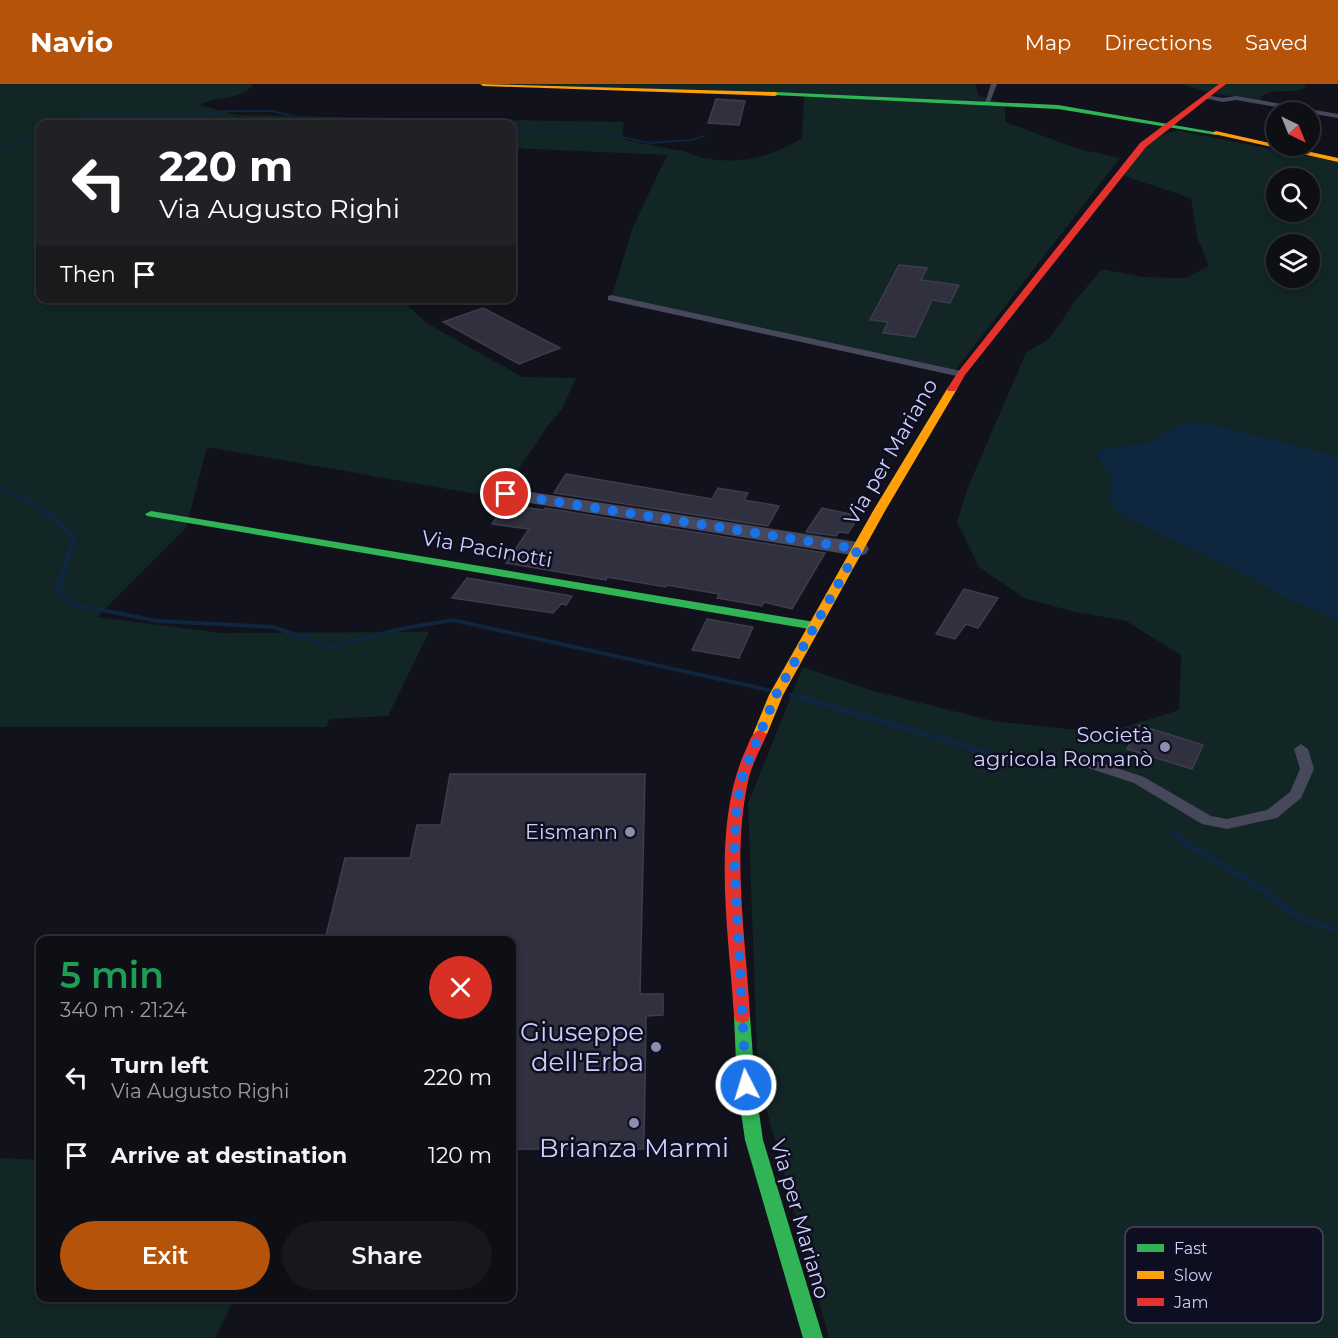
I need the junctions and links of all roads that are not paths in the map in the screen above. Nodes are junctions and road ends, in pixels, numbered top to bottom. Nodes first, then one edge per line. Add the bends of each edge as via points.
1 (483, 84) edge
2 (993, 84) edge
3 (1223, 84) edge
4 (1205, 97) junction
5 (987, 102) junction
6 (1338, 116) edge
7 (1169, 124) junction
8 (1338, 160) edge
9 (611, 298) dead end
10 (961, 374) junction
11 (506, 494) dead end
12 (151, 513) dead end
13 (858, 549) junction
14 (815, 626) junction
15 (1301, 749) dead end
16 (1075, 759) dead end
17 (813, 1338) edge

1 - 5 street
2 - 5 lane
3 - 4 street, Via per Mariano
4 - 6 lane
4 - 7 street, Via per Mariano
5 - 7 street
7 - 8 street
7 - 10 street, Via per Mariano via 1143,145
9 - 10 lane
10 - 13 street, Via per Mariano
11 - 13 street
12 - 14 street, Via Pacinotti
13 - 14 street, Via per Mariano
14 - 17 street, Via per Mariano via 776,695 743,774 734,854 742,1030 754,1140
15 - 16 lane via 1307,769 1296,795 1272,814 1227,824 1206,820 1139,780

